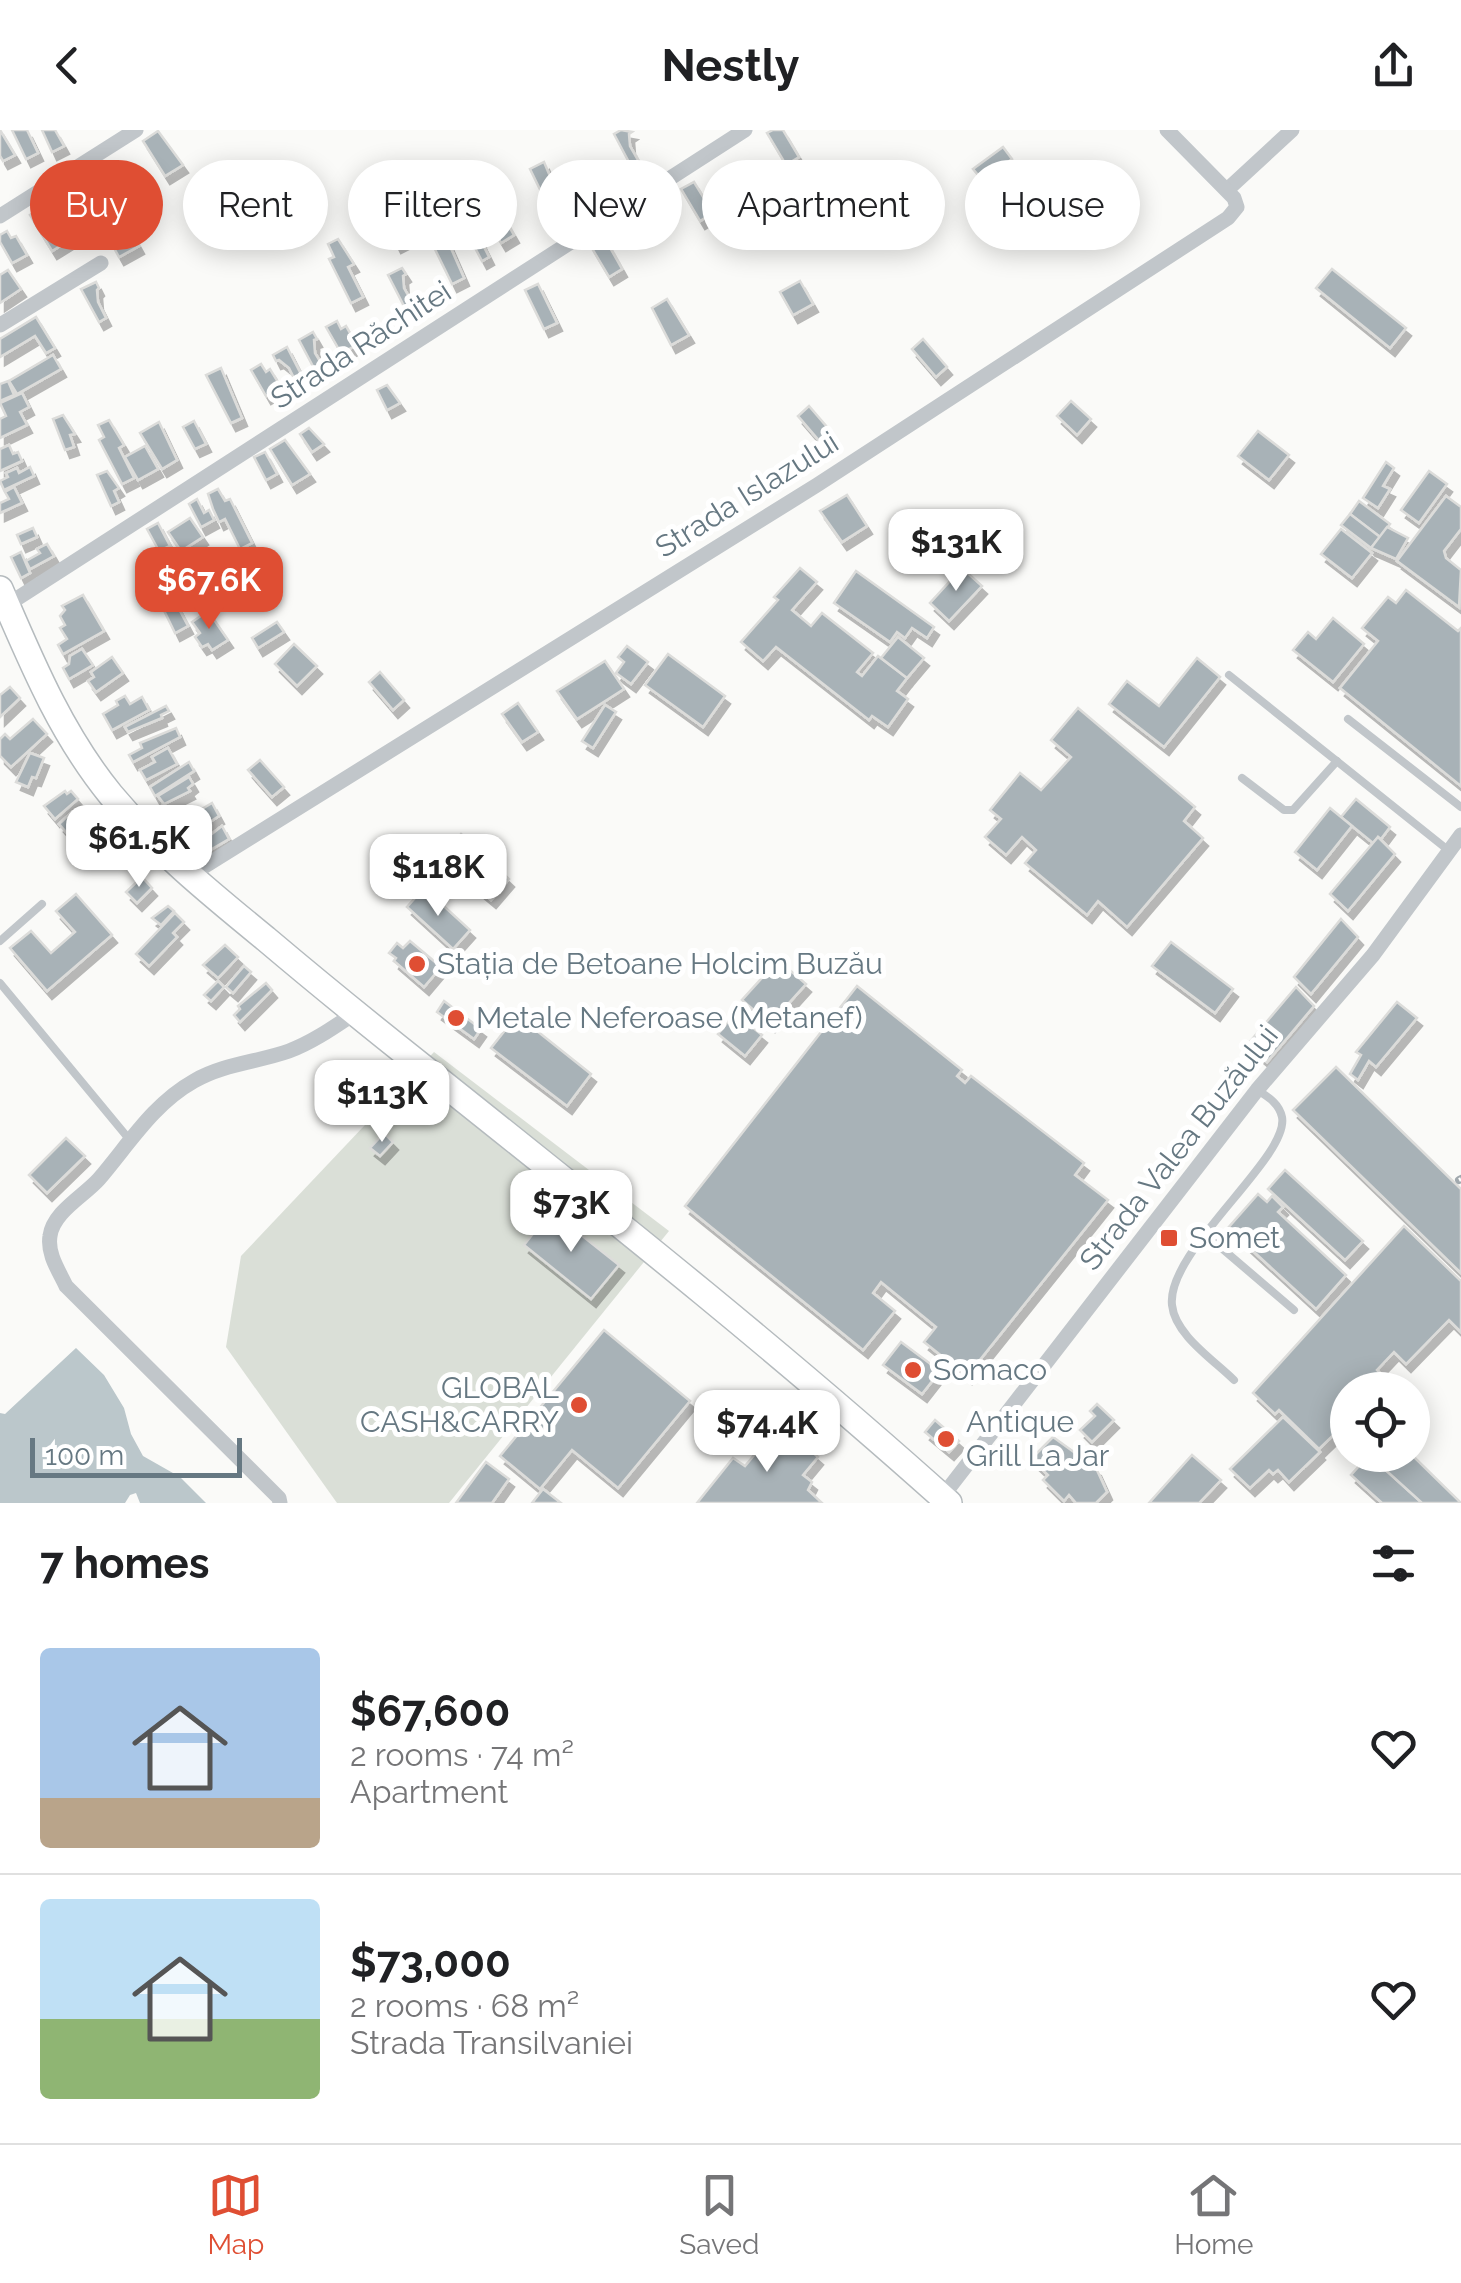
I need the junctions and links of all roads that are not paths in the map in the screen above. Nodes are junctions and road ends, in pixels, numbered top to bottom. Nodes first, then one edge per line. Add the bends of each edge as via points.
1 (136, 130) edge
2 (745, 130) edge
3 (1167, 130) edge
4 (1292, 130) edge
5 (1227, 190) junction
6 (0, 216) edge
7 (101, 263) dead end
8 (0, 325) edge
9 (3, 597) edge
10 (1229, 676) dead end
11 (1348, 719) dead end
12 (1337, 761) junction
13 (1242, 778) dead end
14 (1461, 807) edge
15 (1461, 835) edge
16 (1450, 851) junction
17 (189, 876) junction
18 (42, 904) dead end
19 (0, 941) edge
20 (0, 982) edge
21 (355, 1013) junction
22 (1256, 1090) junction
23 (129, 1140) junction
24 (1205, 1234) junction
25 (1294, 1310) dead end
26 (1234, 1380) dead end
27 (945, 1500) edge
28 (280, 1503) edge

1 - 6 street
2 - 9 street, Strada Răchitei
3 - 5 street
4 - 5 street
5 - 17 street, Strada Islazului via 1237,204 1228,218 816,485
7 - 8 street
9 - 17 main road via 47,695 89,766
10 - 12 lane
11 - 14 lane
12 - 13 lane via 1293,810
12 - 16 lane
15 - 16 street, Strada Valea Buzăului
16 - 22 street, Strada Valea Buzăului via 1373,955
17 - 21 main road
18 - 19 lane
20 - 23 lane
21 - 23 street via 290,1051 192,1082
21 - 27 main road via 764,1342
22 - 24 lane via 1282,1116 1278,1142
22 - 27 street, Strada Valea Buzăului
23 - 28 street via 54,1222 50,1249 56,1266 66,1286
24 - 25 lane
24 - 26 lane via 1174,1283 1171,1304 1178,1325

